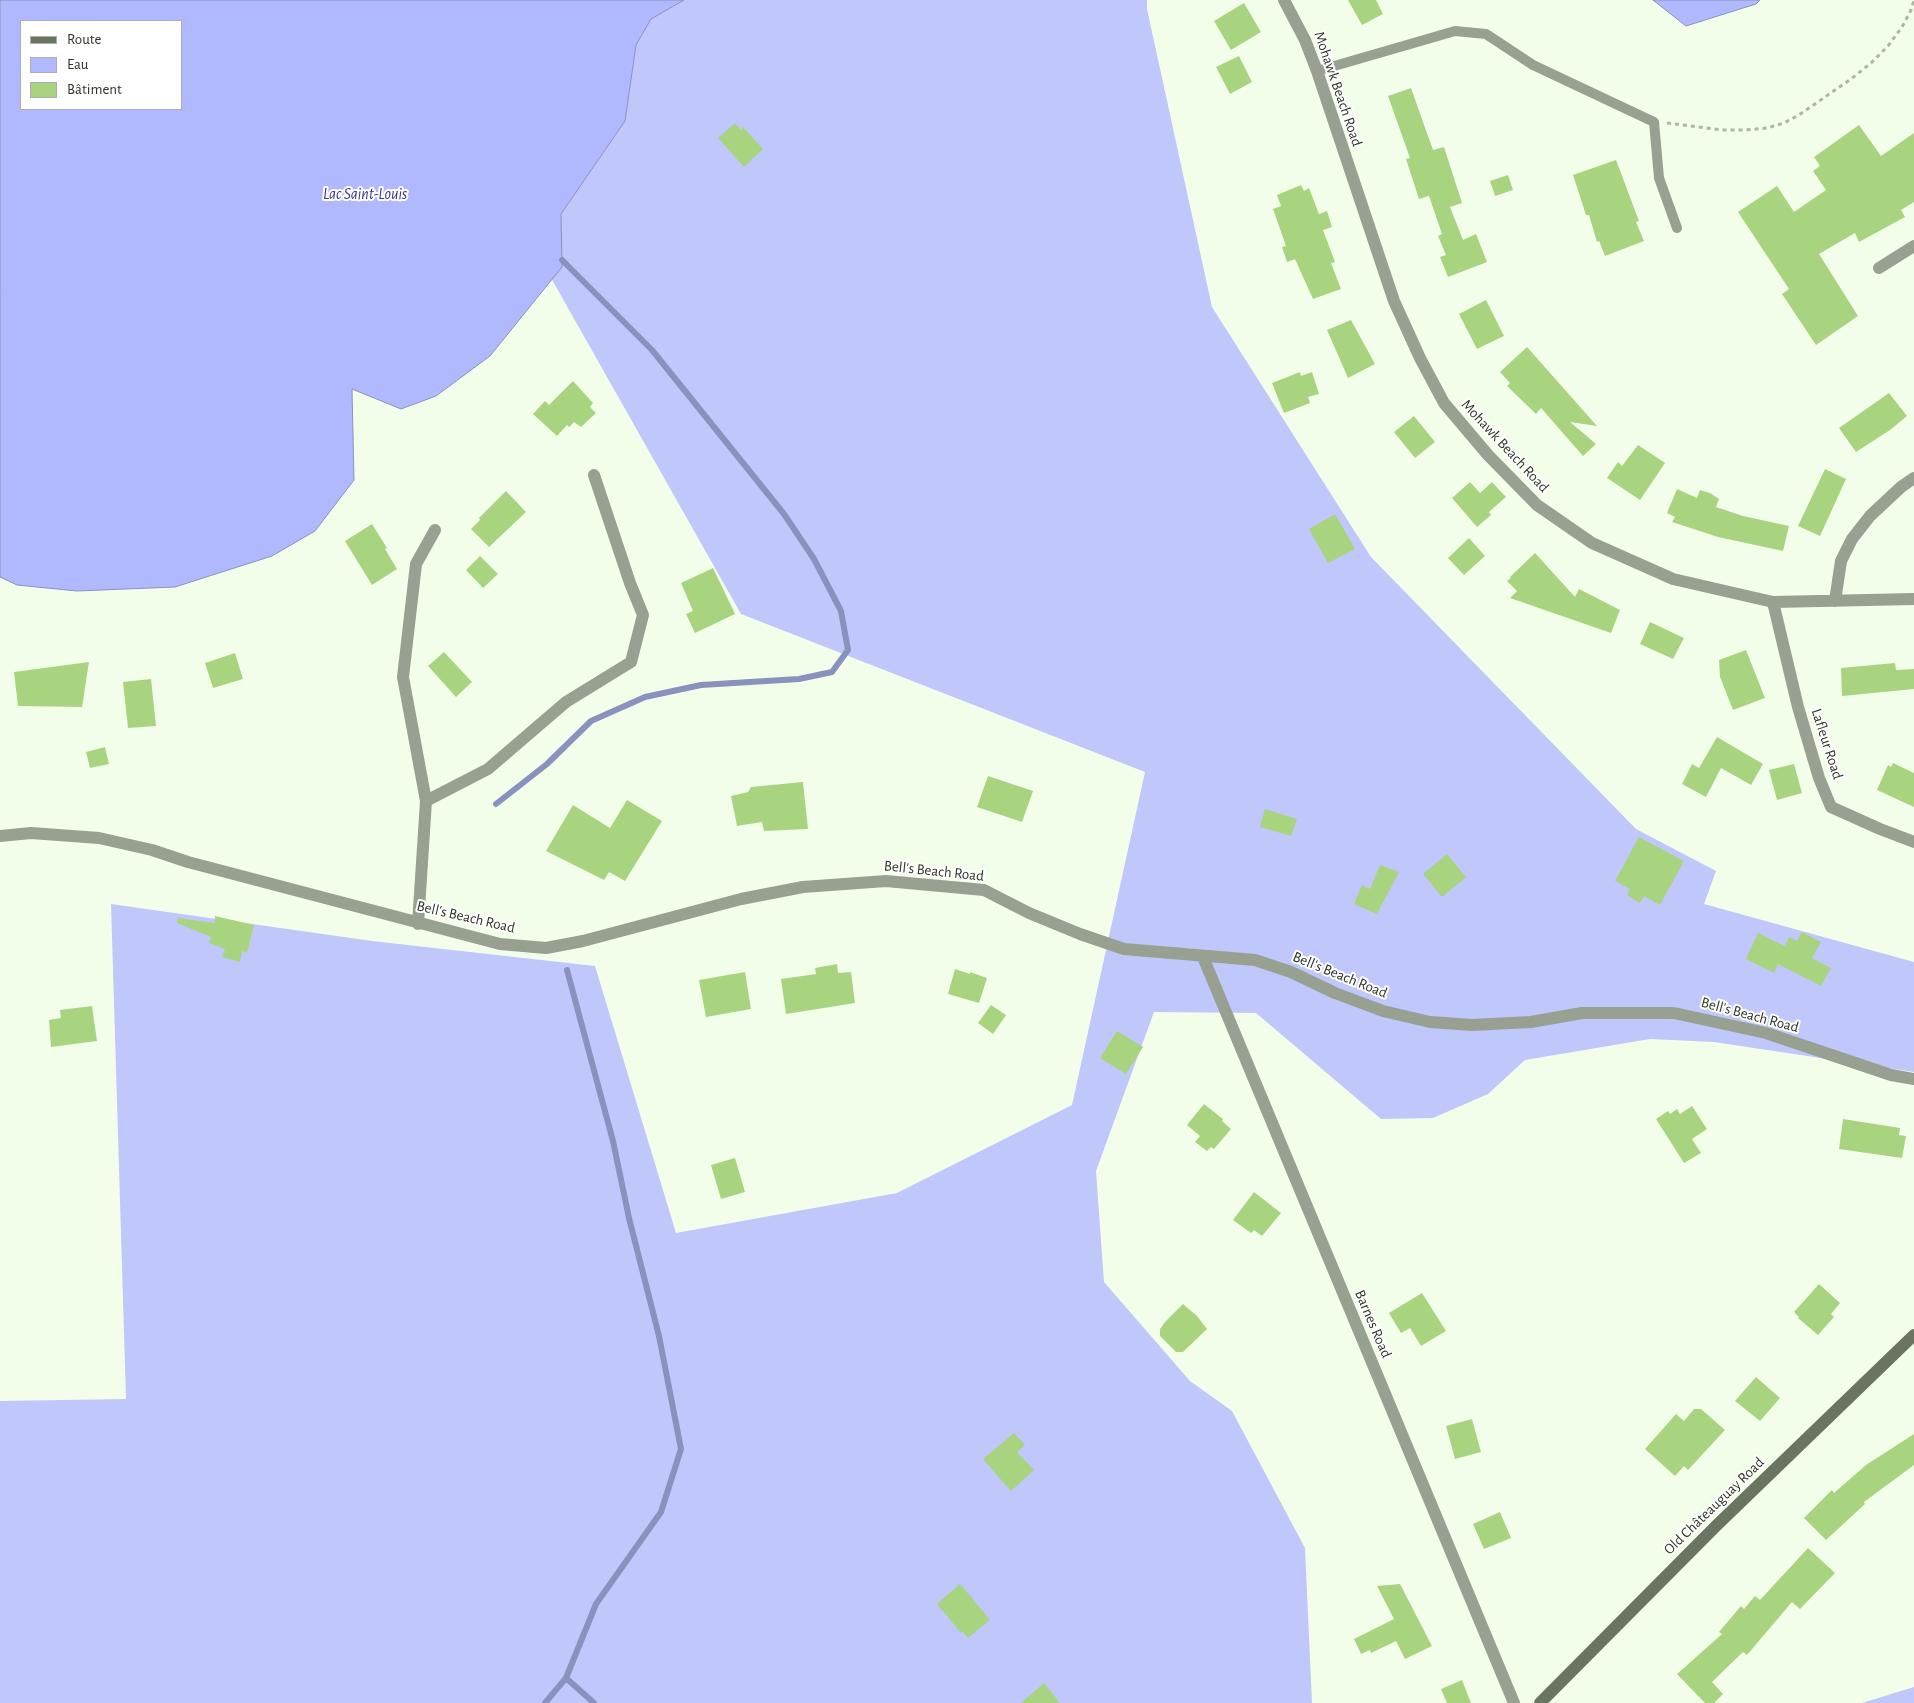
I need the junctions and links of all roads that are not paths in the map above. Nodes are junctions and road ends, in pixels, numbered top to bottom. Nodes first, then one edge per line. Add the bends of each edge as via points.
1 (1284, 0) edge
2 (1317, 71) junction
3 (1677, 228) dead end
4 (1914, 246) edge
5 (1880, 268) dead end
6 (594, 475) dead end
7 (1914, 478) edge
8 (435, 530) dead end
9 (1914, 599) edge
10 (1835, 601) junction
11 (1773, 602) junction
12 (426, 801) junction
13 (0, 836) edge
14 (1914, 842) edge
15 (418, 924) junction
16 (1203, 957) junction
17 (1914, 1079) edge
18 (1914, 1335) edge
19 (1514, 1703) edge
20 (1540, 1703) edge

1 - 2 street, Mohawk Beach Road
2 - 3 lane via 1455,31 1486,34 1533,65 1654,122 1659,178
2 - 11 street, Mohawk Beach Road via 1398,309 1444,403 1488,456 1537,505 1592,543 1673,579
4 - 5 street
6 - 12 street via 644,615 631,662 566,702 488,769
7 - 10 street via 1870,516 1852,539 1841,562
8 - 12 street via 416,564 403,677
9 - 10 street, Mohawk Beach Road
10 - 11 street, Mohawk Beach Road
11 - 14 street, Lafleur Road via 1798,707 1831,807
12 - 15 street
13 - 15 street, Bell's Beach Road via 30,833 99,838
15 - 16 street, Bell's Beach Road via 500,944 546,948 741,899 803,887 886,881 984,890 1029,914 1124,949
16 - 17 street, Bell's Beach Road via 1255,960 1335,993 1430,1022 1482,1025 1532,1022 1582,1013 1674,1013 1766,1033 1891,1075
16 - 19 street, Barnes Road
18 - 20 street, Old Châteauguay Road via 1716,1526

